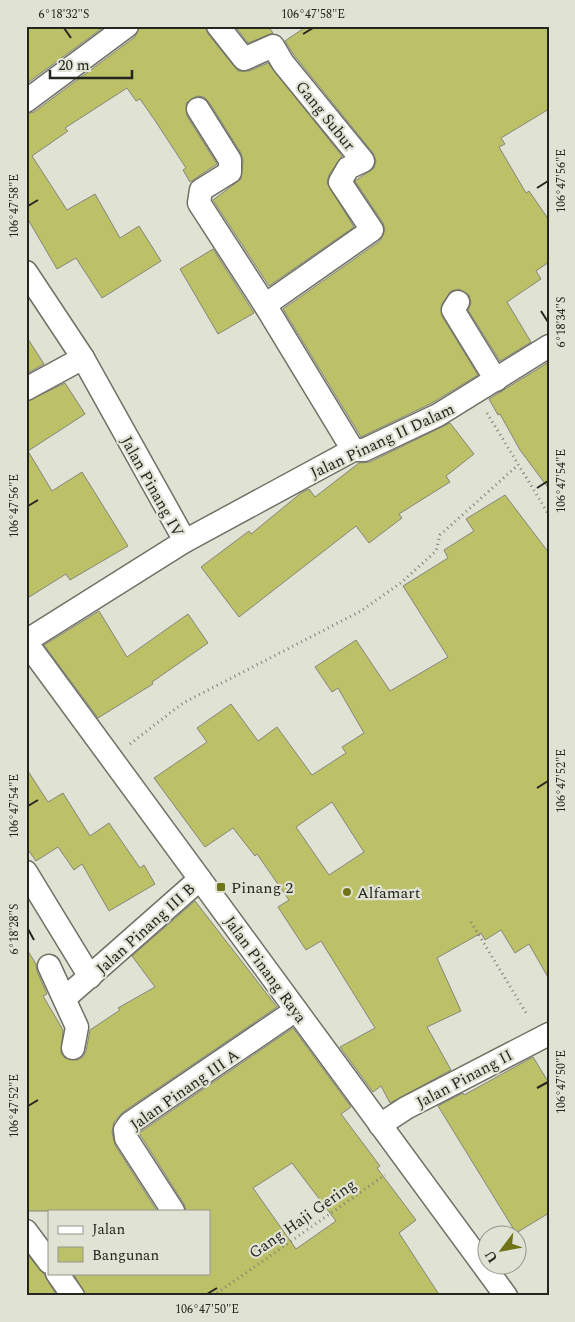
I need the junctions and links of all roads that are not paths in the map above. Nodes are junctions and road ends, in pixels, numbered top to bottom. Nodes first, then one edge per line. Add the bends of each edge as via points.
1 (127, 26) edge
2 (218, 26) edge
3 (26, 101) edge
4 (198, 109) dead end
5 (26, 272) edge
6 (458, 302) dead end
7 (265, 305) junction
8 (549, 346) edge
9 (83, 358) junction
10 (496, 380) junction
11 (26, 389) edge
12 (353, 450) junction
13 (185, 541) junction
14 (26, 641) edge
15 (26, 872) edge
16 (200, 878) junction
17 (34, 904) edge
18 (49, 966) dead end
19 (90, 977) junction
20 (66, 998) junction
21 (296, 1010) junction
22 (545, 1036) edge
23 (73, 1048) dead end
24 (380, 1125) junction
25 (172, 1210) edge
26 (26, 1231) edge
27 (48, 1261) edge
28 (58, 1274) edge
29 (73, 1296) edge
30 (506, 1296) edge

1 - 3 street
2 - 7 street, Gang Subur via 244,59 273,46 283,63 363,162 348,168 340,182 372,230
4 - 7 street via 230,160 230,172 201,190 199,203
5 - 9 street, Jalan Pinang IV
6 - 10 street via 453,310
7 - 12 street
8 - 10 street, Jalan Pinang II Dalam
9 - 11 street
9 - 13 street, Jalan Pinang IV
10 - 12 street, Jalan Pinang II Dalam via 438,415 364,450
12 - 13 street, Jalan Pinang II Dalam
13 - 14 street, Jalan Pinang IV
14 - 16 street, Jalan Pinang Raya
15 - 17 street, Jalan Pinang III B
16 - 19 street, Jalan Pinang III B
16 - 21 street, Jalan Pinang Raya
17 - 19 street, Jalan Pinang III B
18 - 20 street
19 - 20 street, Jalan Pinang III B
20 - 23 street via 77,1027
21 - 24 street, Jalan Pinang Raya
21 - 25 street, Jalan Pinang III A via 130,1124 126,1130 126,1138
22 - 24 street, Jalan Pinang II via 406,1108
24 - 30 street, Jalan Pinang Raya
26 - 27 street
28 - 29 street

